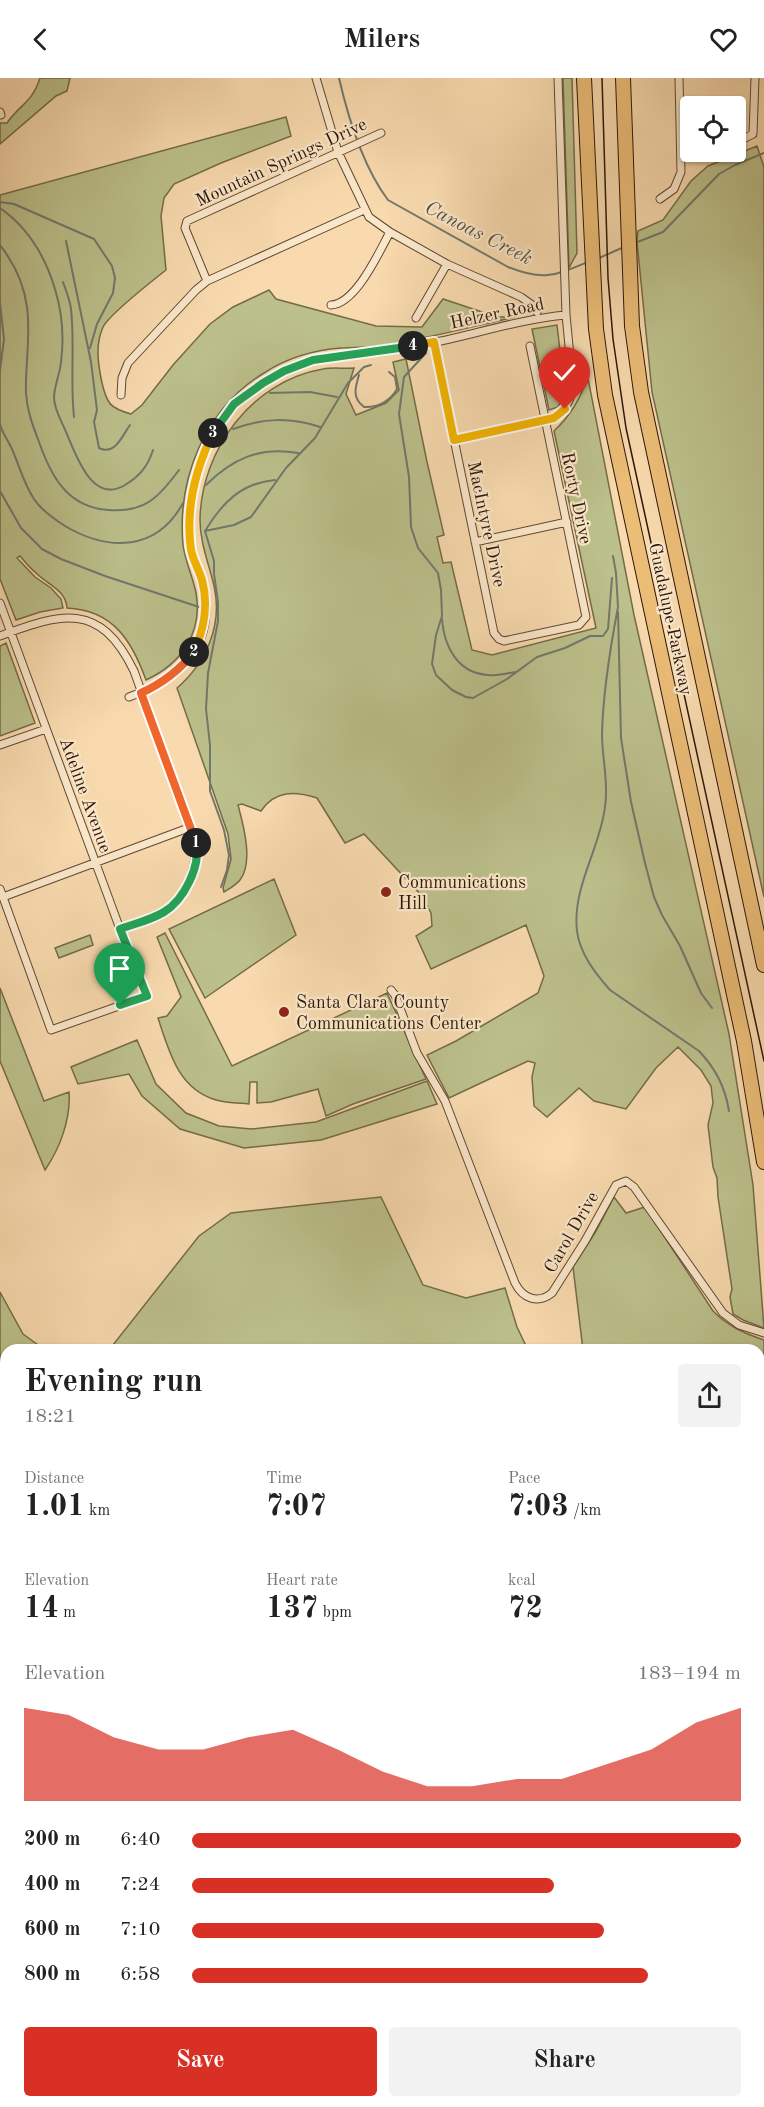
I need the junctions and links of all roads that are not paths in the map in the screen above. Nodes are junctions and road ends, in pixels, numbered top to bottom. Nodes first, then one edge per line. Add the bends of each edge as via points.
1 (316, 78) edge
2 (558, 78) edge
3 (584, 78) edge
4 (623, 78) edge
5 (679, 78) edge
6 (755, 78) edge
7 (680, 103) edge
8 (381, 133) dead end
9 (746, 138) edge
10 (338, 152) junction
11 (682, 162) edge
12 (660, 199) dead end
13 (364, 210) junction
14 (390, 232) junction
15 (447, 264) junction
16 (207, 281) junction
17 (332, 304) dead end
18 (537, 312) dead end
19 (566, 315) junction
20 (416, 318) dead end
21 (434, 342) junction
22 (530, 346) dead end
23 (121, 395) dead end
24 (545, 421) junction
25 (454, 440) junction
26 (567, 522) junction
27 (475, 542) junction
28 (0, 603) edge
29 (11, 632) junction
30 (0, 636) edge
31 (499, 639) joint
32 (141, 693) junction
33 (129, 697) dead end
34 (46, 729) junction
35 (0, 745) edge
36 (190, 827) junction
37 (96, 862) junction
38 (0, 889) edge
39 (3, 897) junction
40 (120, 929) junction
41 (764, 965) edge
42 (391, 990) dead end
43 (764, 1162) edge
44 (764, 1333) edge

1 - 10 street
2 - 19 street
3 - 43 highway, Guadalupe Parkway via 600,362 744,1041
4 - 41 highway, Guadalupe Parkway via 632,326 647,422
5 - 7 street
6 - 9 street via 753,134
8 - 10 street, Mountain Springs Drive
10 - 13 street
10 - 16 street, Mountain Springs Drive via 187,221 185,228
11 - 12 street via 674,189
13 - 14 street
13 - 16 street
14 - 15 street
14 - 17 street via 353,294 340,304
15 - 18 street via 521,297
15 - 20 street
16 - 23 street via 128,363
19 - 21 street, Helzer Road
19 - 24 street via 572,395 565,409
21 - 25 street, MacIntyre Drive
21 - 32 street, Helzer Road via 313,360 284,371 234,404 204,451 192,488 188,524 206,611 202,633 194,653 172,676
22 - 24 street, Rorty Drive
24 - 25 street
24 - 26 street, Rorty Drive
25 - 27 street, MacIntyre Drive
26 - 27 street
26 - 31 street, Rorty Drive via 586,613 584,621 521,638
27 - 31 street, MacIntyre Drive via 494,633
28 - 29 street, Adeline Avenue
29 - 30 street
29 - 32 street via 52,618 93,623 120,645
29 - 34 street, Adeline Avenue
32 - 33 street, Helzer Road
32 - 36 street
34 - 35 street
34 - 37 street, Adeline Avenue
36 - 37 street
36 - 40 street via 197,847 195,862 180,897 164,912
37 - 39 street
37 - 40 street, Adeline Avenue
38 - 39 street
39 - 40 street, Adeline Avenue via 51,1030 147,996
42 - 44 street, Carol Drive via 417,1053 445,1101 523,1295 536,1299 552,1293 616,1185 626,1181 723,1313 739,1325

